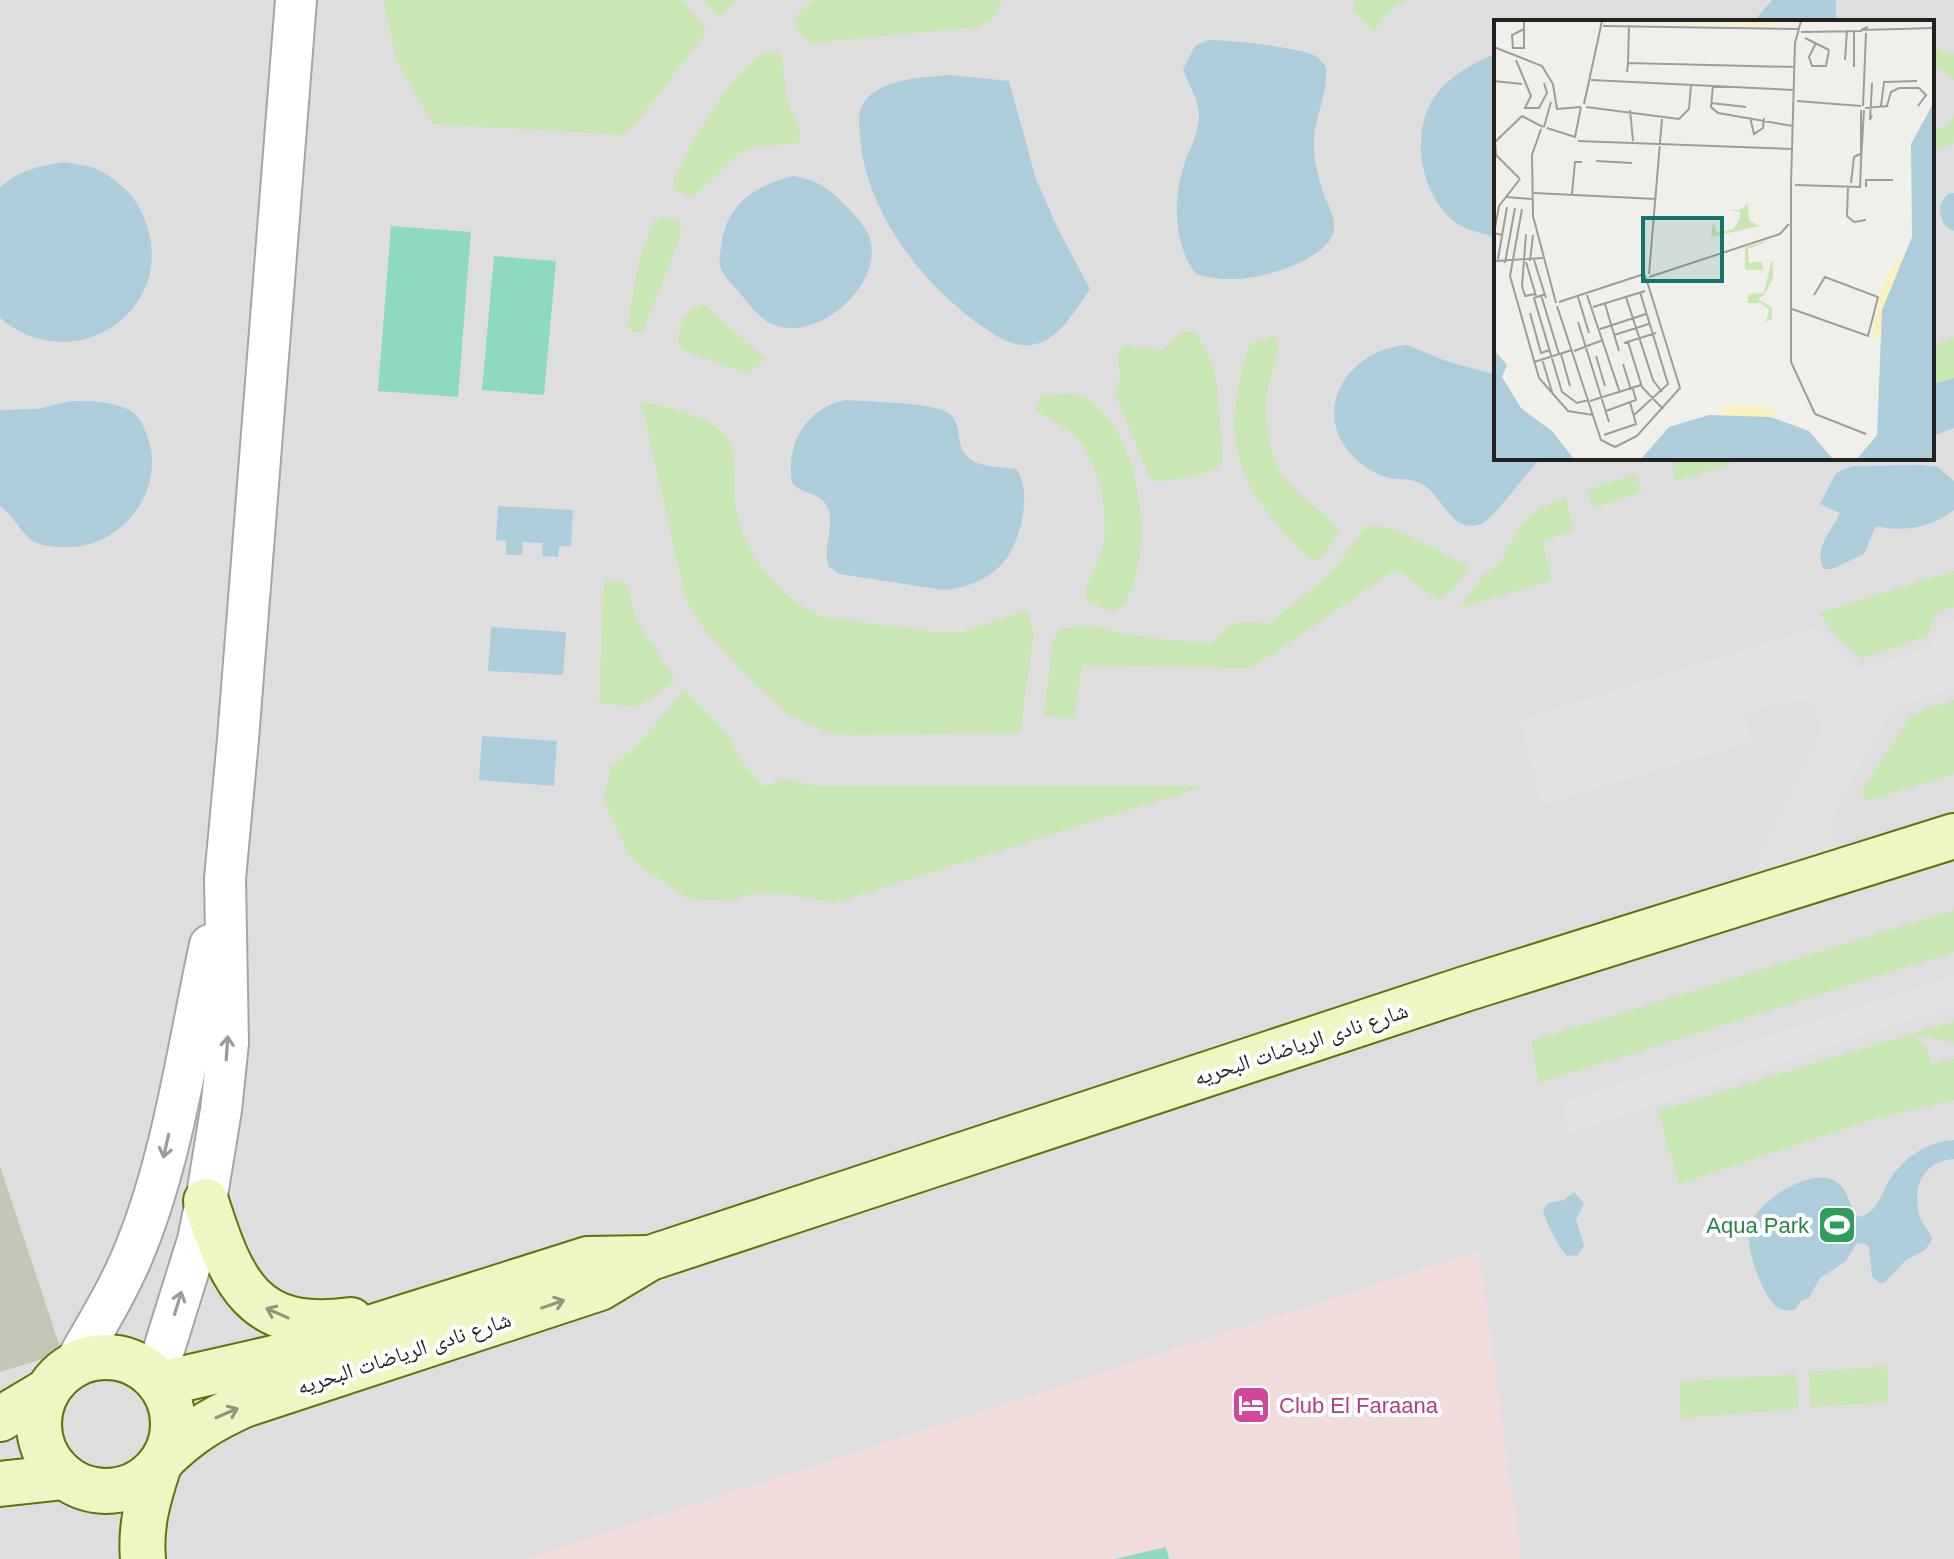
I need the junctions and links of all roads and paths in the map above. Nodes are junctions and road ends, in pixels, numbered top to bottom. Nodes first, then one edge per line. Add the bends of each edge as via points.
1 (296, 0) edge
2 (1954, 836) edge
3 (225, 879) junction
4 (206, 1201) junction
5 (650, 1258) junction
6 (436, 1307) junction
7 (60, 1378) junction
8 (158, 1381) junction
9 (0, 1419) edge
10 (161, 1463) junction
11 (72, 1481) junction
12 (0, 1484) edge
13 (136, 1559) edge
14 (143, 1559) edge

1 - 3 street
2 - 5 main road, شارع نادى الرياضات البحريه via 1468,988
4 -> 3 street via 228,1043
3 -> 7 street via 165,1153 137,1246 117,1289
6 -> 4 main road via 340,1321 303,1322 274,1315 235,1276
8 -> 4 street
5 - 6 main road, شارع نادى الرياضات البحريه via 588,1259
10 -> 5 main road, شارع نادى الرياضات البحريه via 190,1433 244,1405 600,1288
6 - 8 main road, شارع نادى الرياضات البحريه via 278,1357
7 - 8 main road via 99,1358 125,1360
7 - 9 main road
7 - 11 main road via 40,1409 39,1427 51,1463
8 - 10 main road via 174,1420
10 - 11 main road via 145,1479 114,1491
10 - 14 main road via 143,1516
11 - 12 main road
11 - 13 main road via 103,1507

